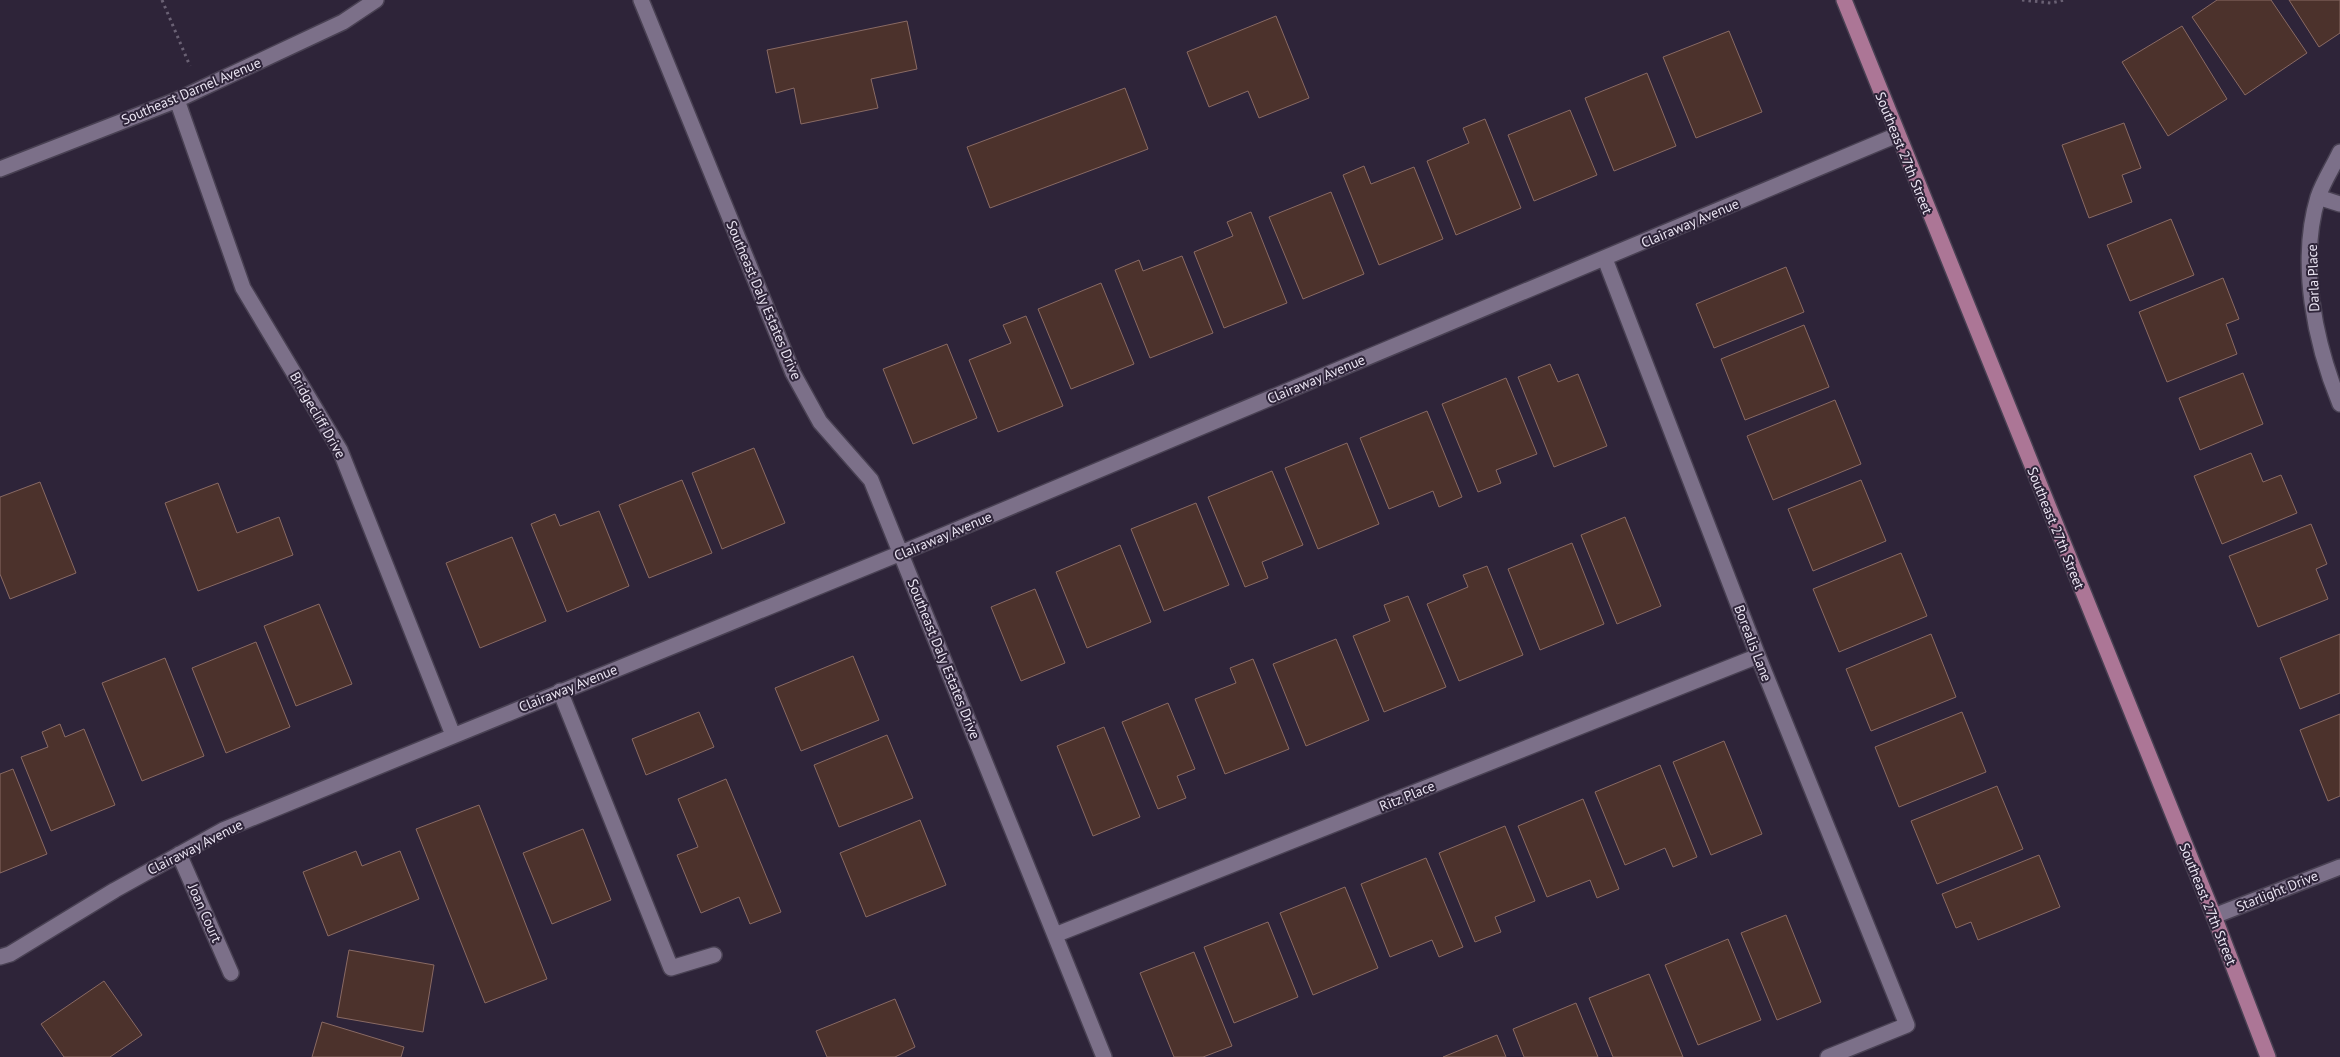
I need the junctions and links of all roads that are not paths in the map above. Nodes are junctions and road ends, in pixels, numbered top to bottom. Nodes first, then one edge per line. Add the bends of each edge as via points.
1 (376, 0) edge
2 (641, 0) edge
3 (1844, 0) edge
4 (177, 100) junction
5 (1897, 135) junction
6 (2340, 152) edge
7 (0, 168) edge
8 (2318, 197) junction
9 (2340, 204) edge
10 (1605, 258) junction
11 (2340, 404) edge
12 (901, 553) junction
13 (1758, 656) junction
14 (560, 691) junction
15 (453, 735) junction
16 (179, 854) junction
17 (2340, 866) edge
18 (2214, 916) junction
19 (1055, 935) junction
20 (714, 955) dead end
21 (0, 957) edge
22 (232, 973) dead end
23 (1104, 1057) edge
24 (1828, 1057) edge
25 (2268, 1057) edge

1 - 4 street, Southeast Darnel Avenue via 343,22
2 - 12 street, Southeast Daly Estates Drive via 793,373 820,422 871,480
3 - 5 main road, Southeast 27th Street
4 - 7 street, Southeast Darnel Avenue
4 - 15 street, Bridgecliff Drive via 243,288 340,450
5 - 10 street, Clairaway Avenue
5 - 18 main road, Southeast 27th Street
6 - 8 street, Darla Place
8 - 9 street
8 - 11 street, Darla Place via 2310,249 2311,291 2320,351
10 - 12 street, Clairaway Avenue
10 - 13 street, Borealis Lane
12 - 14 street, Clairaway Avenue
12 - 19 street, Southeast Daly Estates Drive
13 - 19 street, Ritz Place
13 - 24 street, Borealis Lane via 1907,1025
14 - 15 street, Clairaway Avenue
14 - 20 street via 671,968
15 - 16 street, Clairaway Avenue via 224,830
16 - 21 street, Clairaway Avenue
16 - 22 street, Joan Court
17 - 18 street, Starlight Drive
18 - 25 main road, Southeast 27th Street
19 - 23 street, Southeast Daly Estates Drive

